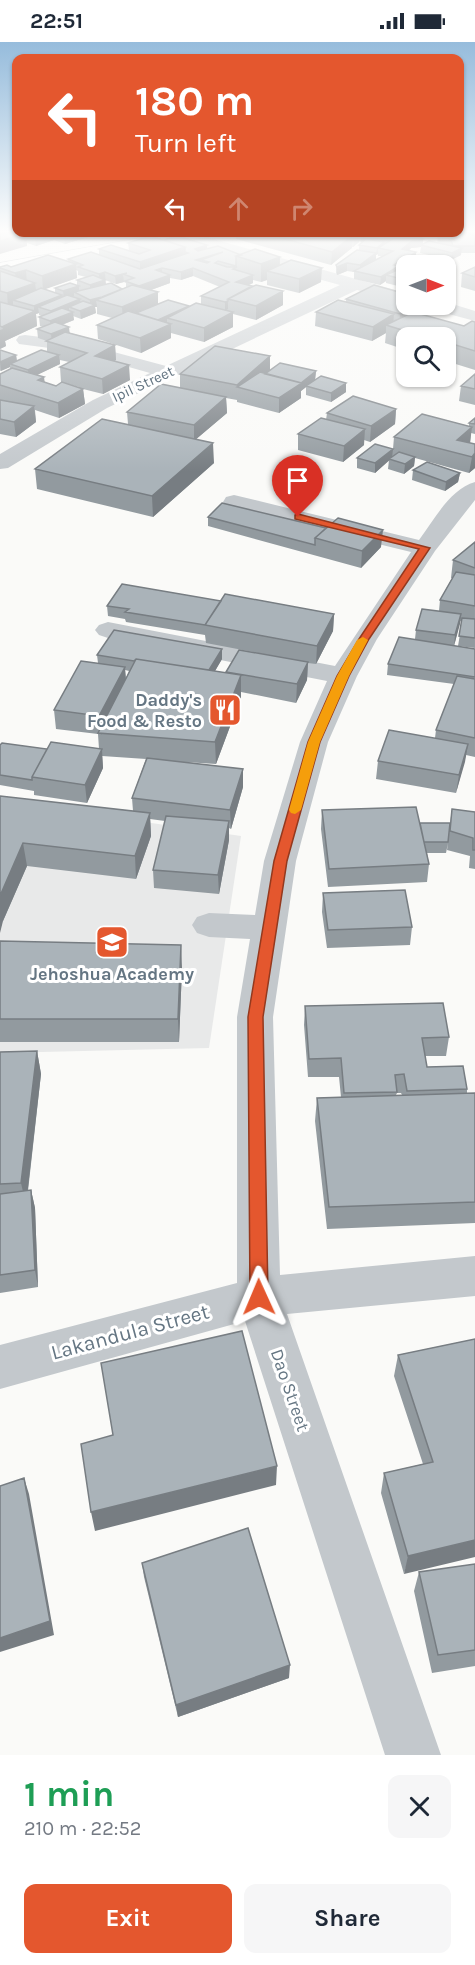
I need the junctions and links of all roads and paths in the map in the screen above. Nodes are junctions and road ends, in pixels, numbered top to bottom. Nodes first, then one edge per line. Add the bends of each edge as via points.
1 (295, 312) edge
2 (460, 312) edge
3 (475, 316) edge
4 (25, 340) dead end
5 (168, 372) junction
6 (34, 417) edge
7 (63, 426) junction
8 (0, 463) edge
9 (475, 489) edge
10 (234, 501) dead end
11 (425, 548) junction
12 (108, 630) dead end
13 (343, 676) junction
14 (209, 925) dead end
15 (270, 928) junction
16 (475, 1275) edge
17 (259, 1297) junction
18 (0, 1367) edge
19 (413, 1755) edge

1 - 5 street, Ipil Street
2 - 3 street
4 - 5 street via 73,346
5 - 7 street, Ipil Street
6 - 7 street
7 - 8 street, Ipil Street
9 - 11 street, Dao Street via 461,500
10 - 11 street
11 - 13 street, Dao Street
12 - 13 street
13 - 15 street, Dao Street via 314,742 280,861
14 - 15 street
15 - 17 street, Dao Street via 255,1017
16 - 17 street, Lakandula Street
17 - 18 street, Lakandula Street
17 - 19 street, Dao Street

